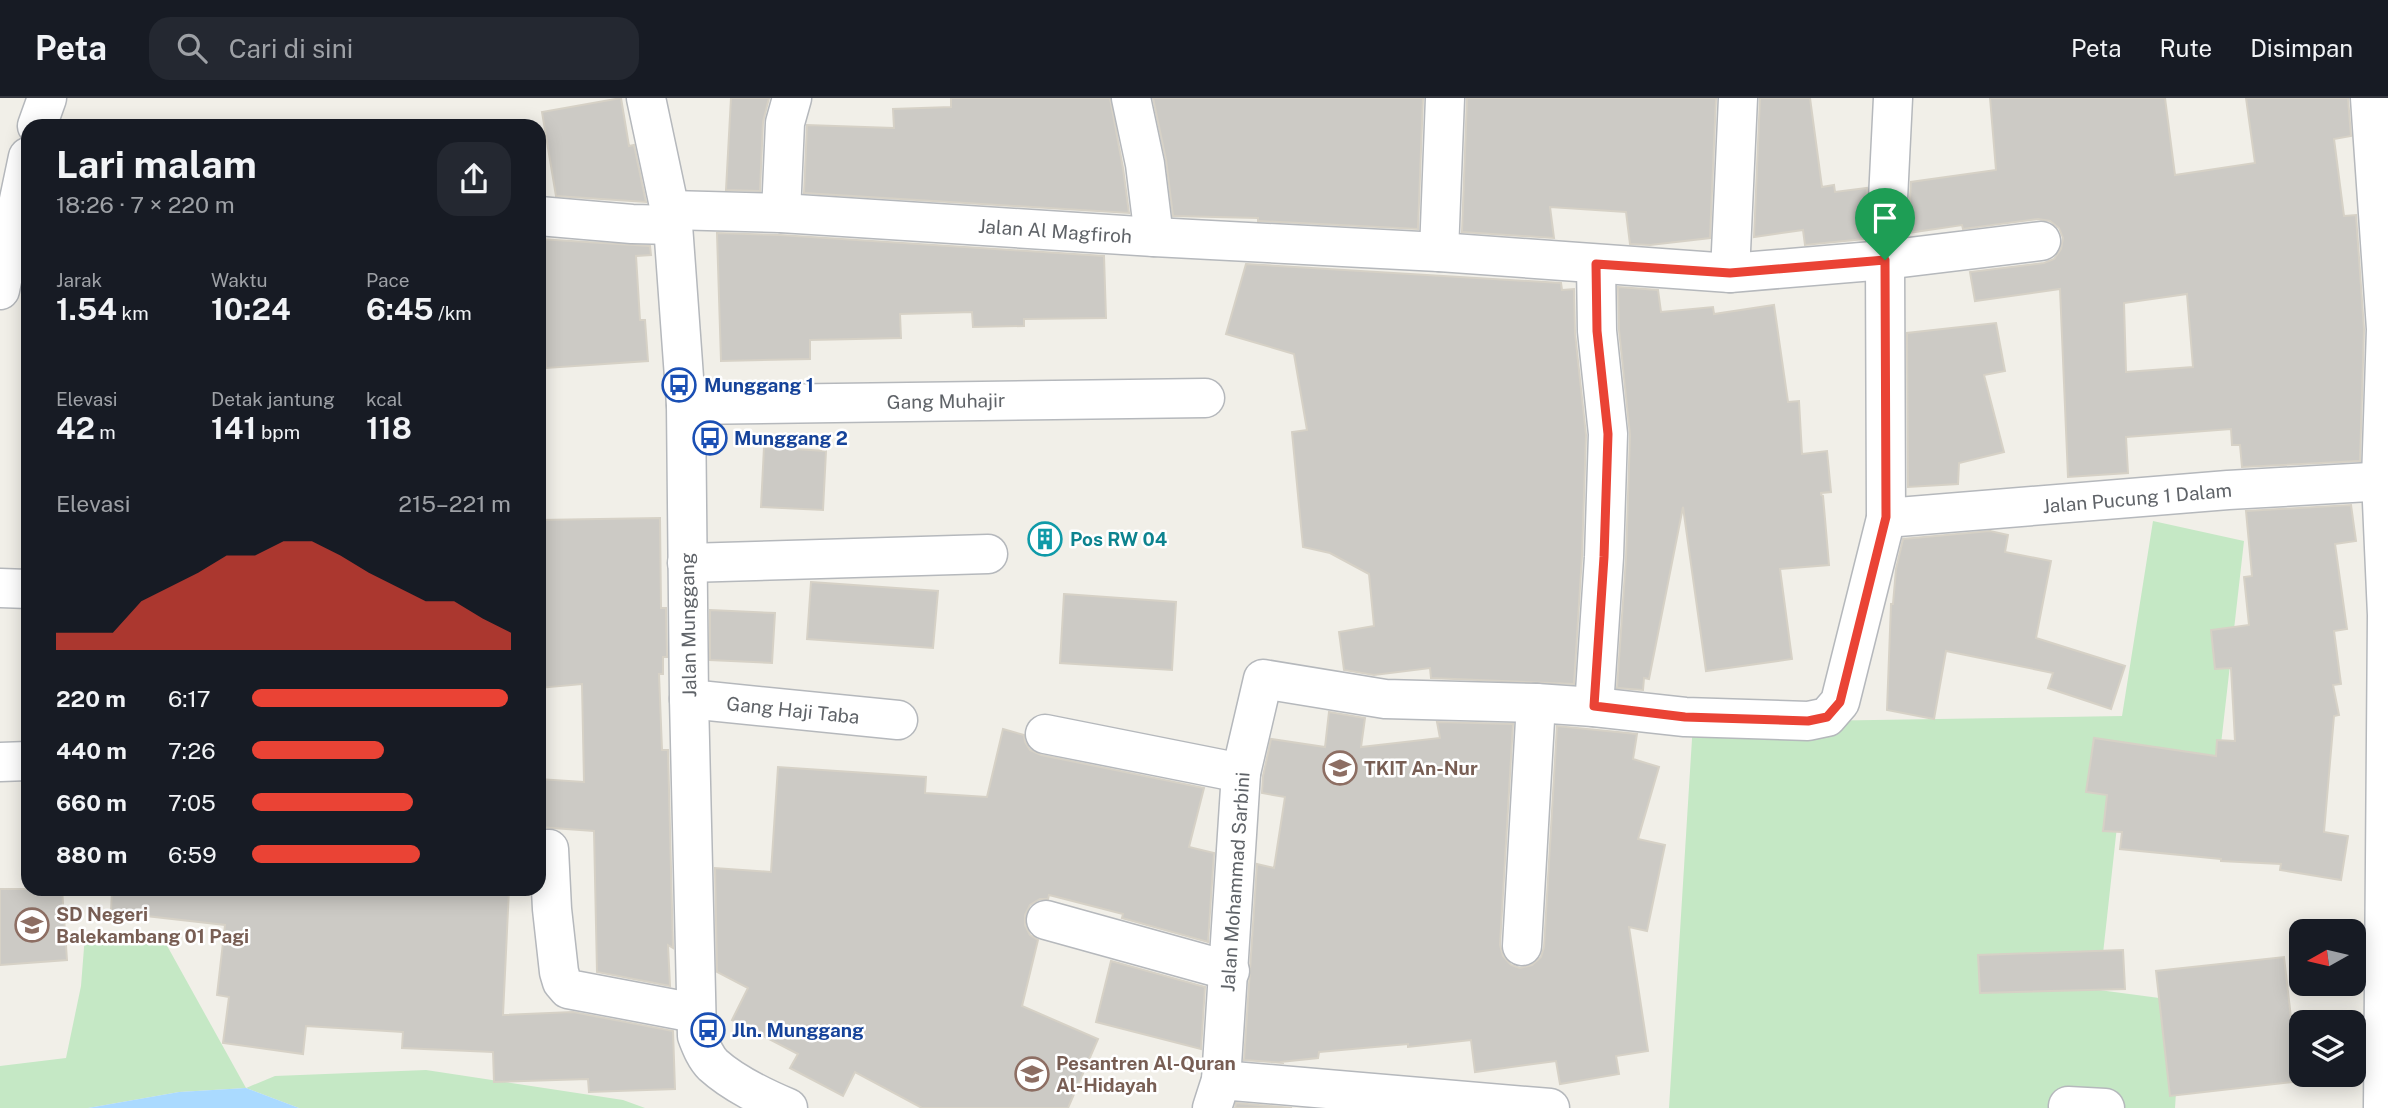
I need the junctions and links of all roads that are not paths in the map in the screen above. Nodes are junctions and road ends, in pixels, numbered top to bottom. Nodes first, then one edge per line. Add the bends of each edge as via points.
1 (47, 98) edge
2 (646, 98) edge
3 (792, 98) edge
4 (1132, 98) edge
5 (1445, 98) edge
6 (1738, 98) edge
7 (1893, 98) edge
8 (2370, 98) edge
9 (40, 119) edge
10 (21, 190) edge
11 (781, 213) junction
12 (546, 217) edge
13 (671, 218) junction
14 (1154, 237) junction
15 (2040, 241) dead end
16 (1439, 252) junction
17 (1885, 260) junction
18 (1596, 264) junction
19 (1730, 273) junction
20 (0, 290) edge
21 (1205, 398) dead end
22 (686, 405) junction
23 (2385, 480) edge
24 (1886, 517) junction
25 (988, 554) dead end
26 (687, 563) junction
27 (0, 588) edge
28 (21, 589) edge
29 (689, 699) junction
30 (1536, 703) junction
31 (1594, 706) junction
32 (898, 720) dead end
33 (1045, 734) dead end
34 (1241, 773) junction
35 (546, 849) edge
36 (1046, 920) dead end
37 (1522, 946) dead end
38 (1230, 971) junction
39 (695, 1013) junction
40 (1217, 1094) edge
41 (788, 1108) edge
42 (1550, 1108) edge
43 (2383, 1108) edge

1 - 9 street
2 - 13 street, Jalan Munggang
3 - 11 street via 785,123
4 - 14 street
5 - 16 street
6 - 19 street
7 - 17 street, Jalan Mohammad Sarbini
8 - 23 street via 2386,329
10 - 20 street
11 - 13 street, Jalan Al Magfiroh
11 - 14 street, Jalan Al Magfiroh
12 - 13 street, Jalan Al Magfiroh via 632,224
13 - 22 street, Jalan Munggang
14 - 16 street, Jalan Al Magfiroh
15 - 17 street, Jalan Al Magfiroh
16 - 18 street, Jalan Al Magfiroh
17 - 19 street, Jalan Al Magfiroh
17 - 24 street, Jalan Mohammad Sarbini
18 - 19 street, Jalan Al Magfiroh
18 - 31 street via 1597,331 1608,434
21 - 22 street, Gang Muhajir
22 - 26 street, Jalan Munggang
23 - 24 street, Jalan Pucung 1 Dalam
23 - 43 street
24 - 31 street, Jalan Mohammad Sarbini via 1844,691 1827,717 1808,721 1685,717
25 - 26 street
26 - 29 street, Jalan Munggang
27 - 28 street
29 - 32 street, Gang Haji Taba
29 - 39 street, Jalan Munggang
30 - 31 street, Jalan Mohammad Sarbini
30 - 34 street, Jalan Mohammad Sarbini via 1385,699 1263,679
30 - 37 street
33 - 34 street
34 - 38 street, Jalan Mohammad Sarbini
35 - 39 street via 559,972 568,989
36 - 38 street
38 - 40 street, Jalan Mohammad Sarbini
39 - 41 street, Jalan Munggang via 696,1036 713,1065 757,1095
40 - 42 street

